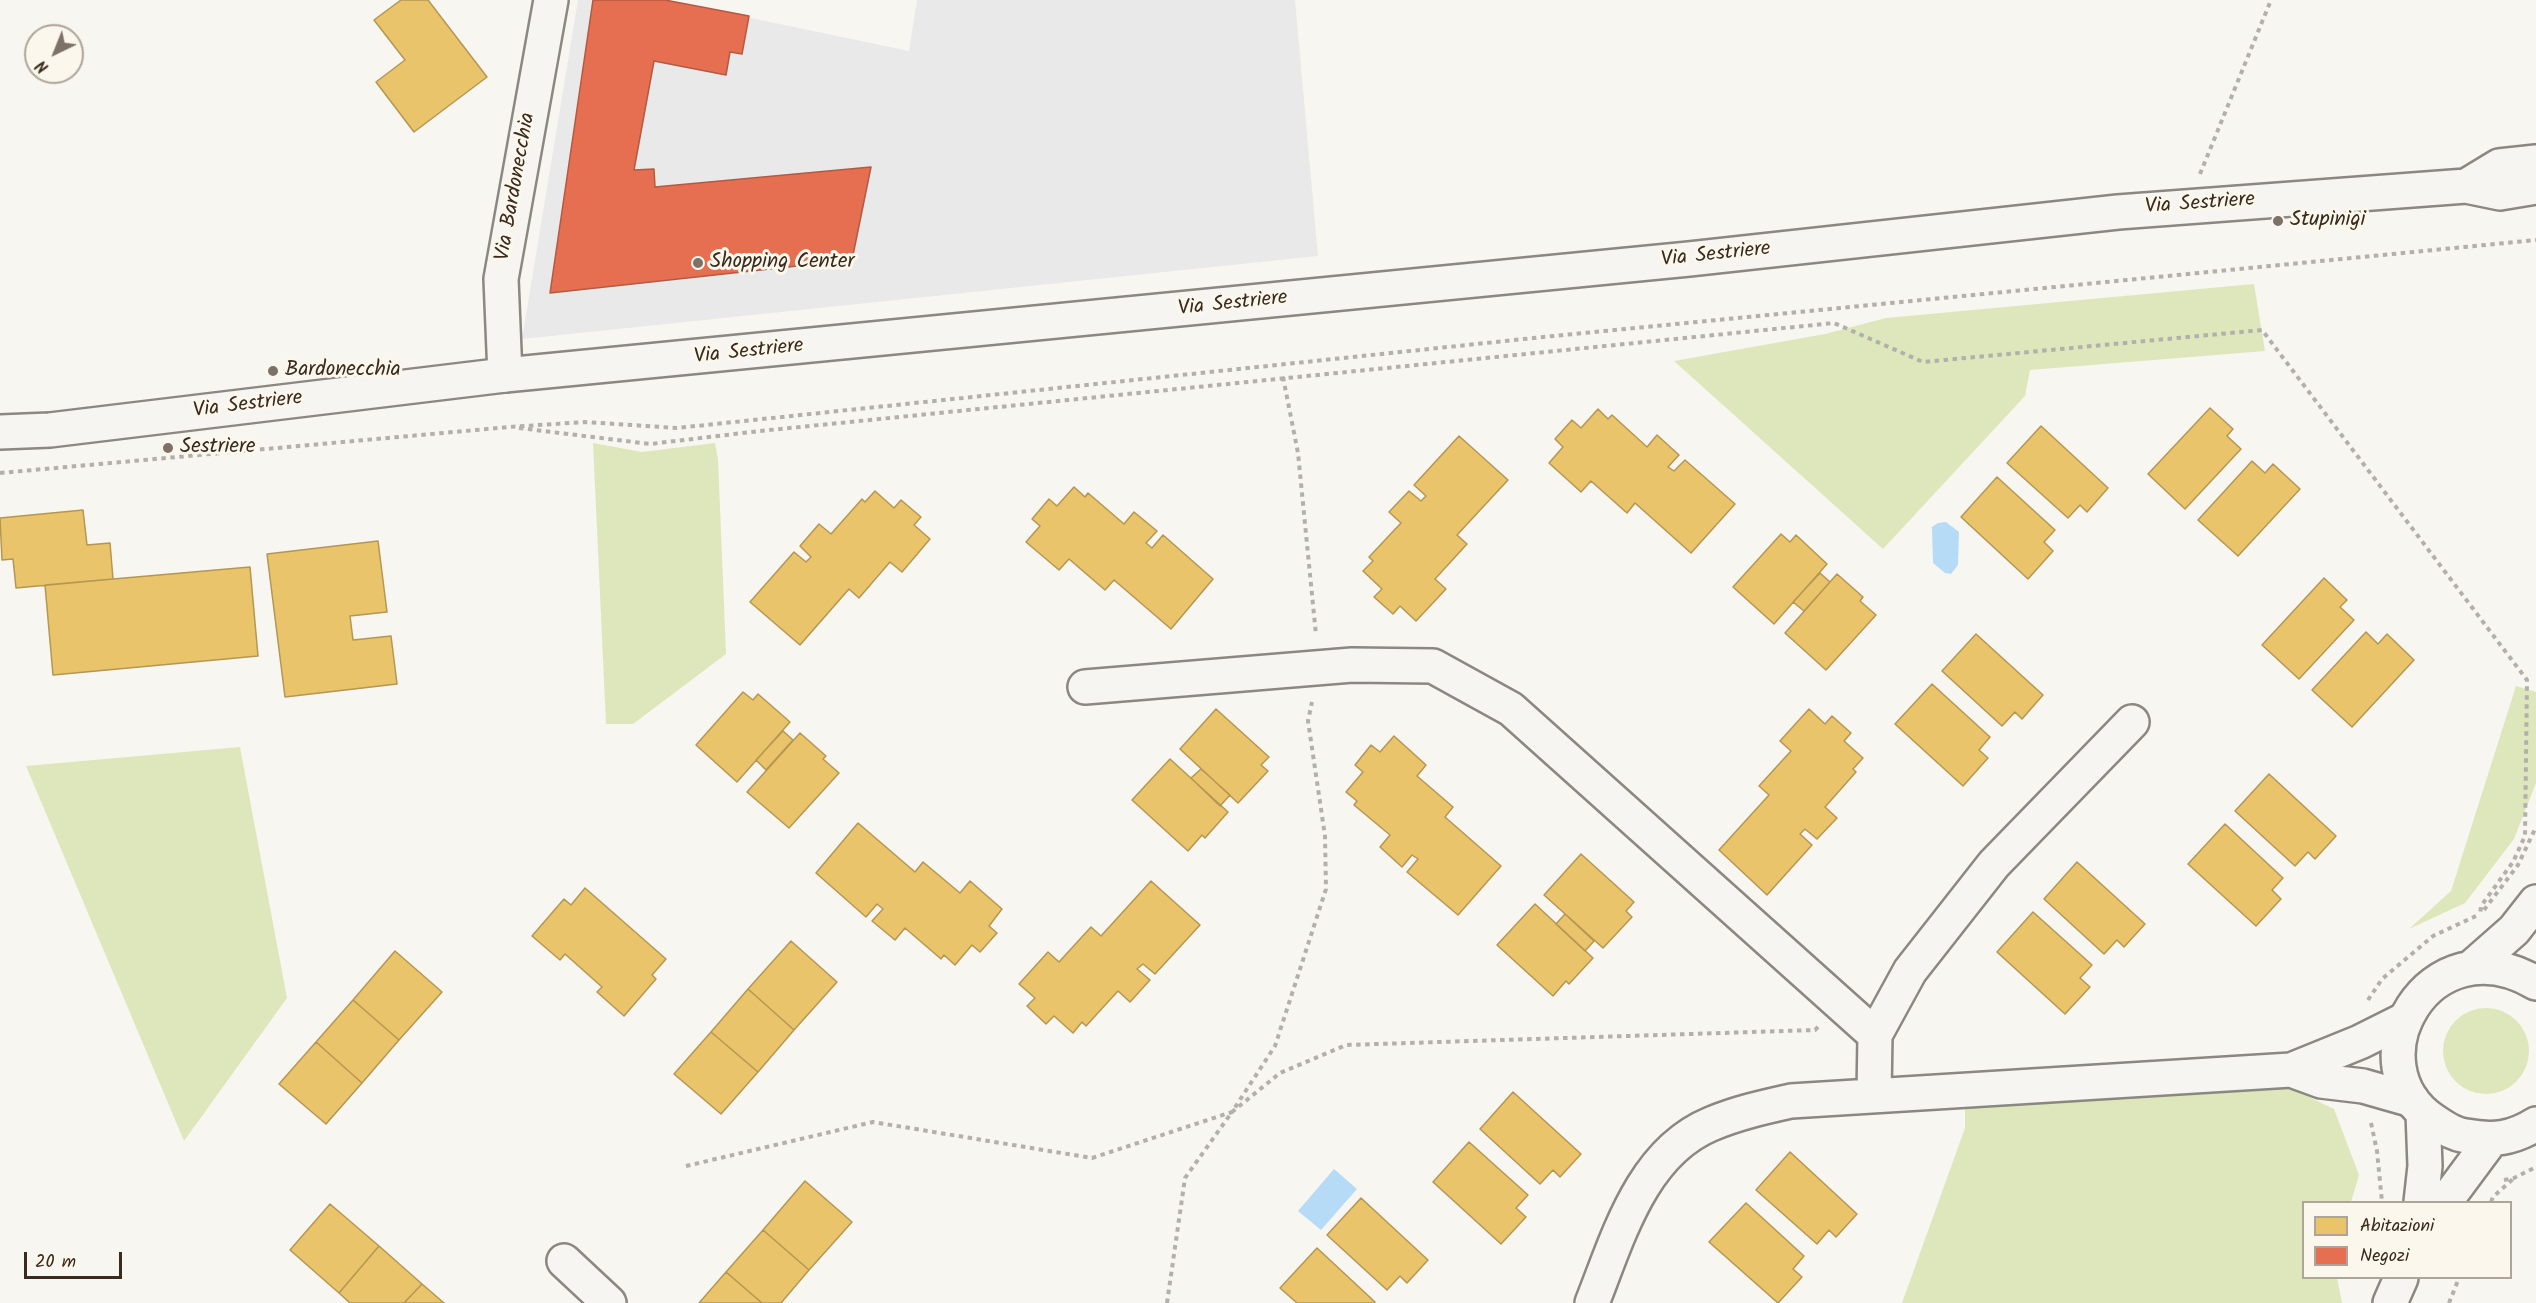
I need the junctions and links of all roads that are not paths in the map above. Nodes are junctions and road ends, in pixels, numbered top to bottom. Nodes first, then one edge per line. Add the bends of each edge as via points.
1 (551, 0) edge
2 (2536, 162) edge
3 (2466, 186) junction
4 (2536, 187) edge
5 (505, 375) junction
6 (0, 432) edge
7 (1085, 687) dead end
8 (2132, 722) dead end
9 (2536, 902) edge
10 (2472, 967) junction
11 (2536, 983) edge
12 (2406, 1018) junction
13 (1875, 1035) junction
14 (2291, 1070) junction
15 (1874, 1095) junction
16 (2418, 1107) junction
17 (2536, 1124) edge
18 (2491, 1140) junction
19 (2421, 1201) edge
20 (2446, 1201) edge
21 (564, 1261) dead end
22 (2400, 1279) edge
23 (609, 1303) edge
24 (1592, 1303) edge
25 (2391, 1303) edge

1 - 5 main road, Via Bardonecchia via 501,279
2 - 3 main road, Via Sestriere via 2499,166
3 - 4 main road, Via Sestriere via 2500,193
3 - 5 main road, Via Sestriere via 2196,205 1665,262
5 - 6 main road, Via Sestriere via 50,430
7 - 13 main road via 1352,665 1433,666 1511,709
8 - 13 main road via 1994,864 1910,970
9 - 10 main road via 2514,930
10 - 11 main road via 2502,968
10 - 12 main road via 2445,976 2429,987
12 - 14 main road
12 - 16 main road via 2399,1060 2403,1081
13 - 15 main road
14 - 15 main road
14 - 16 main road via 2321,1080 2363,1086
15 - 24 main road via 1791,1101 1742,1112 1709,1124 1683,1140 1639,1191
16 - 18 main road via 2454,1134
16 - 19 main road via 2425,1166
17 - 18 main road via 2508,1138
18 - 20 main road
21 - 23 main road
22 - 25 main road

